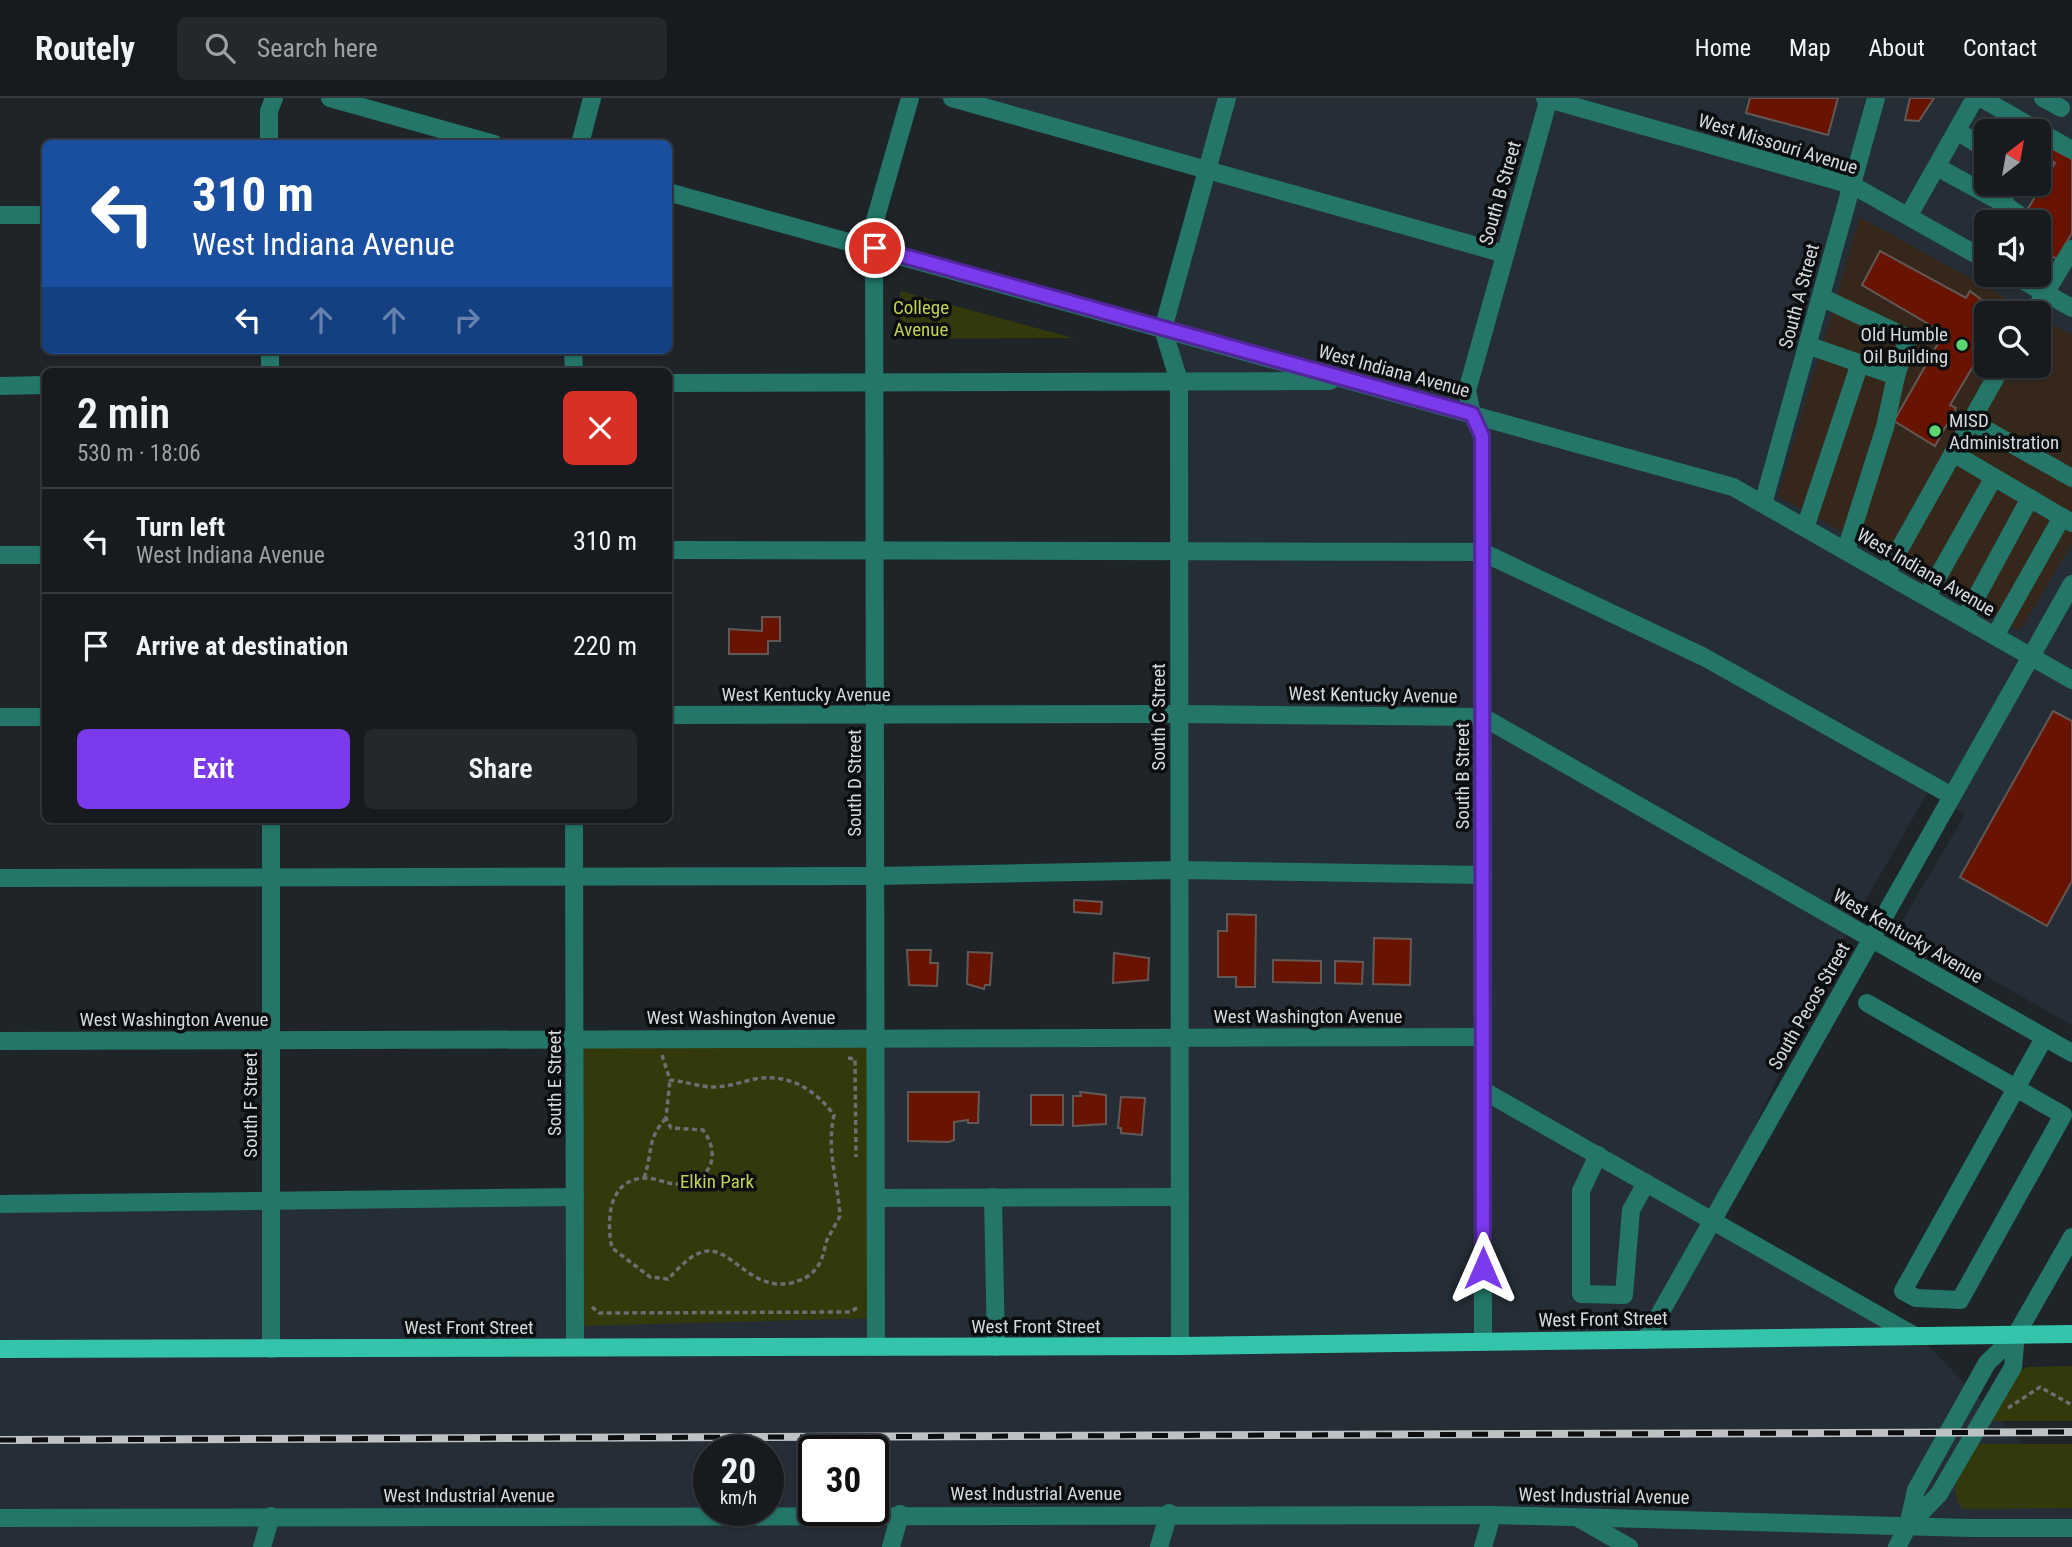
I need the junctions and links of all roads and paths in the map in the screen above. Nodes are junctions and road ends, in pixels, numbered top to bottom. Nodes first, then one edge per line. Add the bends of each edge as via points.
1 (274, 98) edge
2 (330, 98) edge
3 (593, 98) edge
4 (909, 98) edge
5 (952, 98) edge
6 (1227, 98) edge
7 (1547, 98) edge
8 (1876, 98) edge
9 (1978, 98) edge
10 (2043, 98) edge
11 (2061, 108) dead end
12 (2013, 119) edge
13 (1956, 131) junction
14 (269, 140) edge
15 (480, 140) edge
16 (581, 140) edge
17 (2051, 141) edge
18 (1974, 142) edge
19 (2072, 150) edge
20 (1937, 167) junction
21 (1208, 168) junction
22 (1852, 185) junction
23 (672, 193) edge
24 (2004, 196) edge
25 (2000, 202) junction
26 (2012, 210) edge
27 (0, 215) edge
28 (42, 215) edge
29 (1909, 215) junction
30 (875, 248) junction
31 (2072, 249) edge
32 (1974, 253) edge
33 (1505, 254) junction
34 (2034, 287) edge
35 (2047, 294) junction
36 (1821, 297) junction
37 (2042, 301) edge
38 (2072, 308) edge
39 (1163, 329) junction
40 (1807, 345) junction
41 (1860, 363) junction
42 (1896, 376) junction
43 (1995, 378) edge
44 (1351, 380) junction
45 (1179, 381) junction
46 (875, 382) junction
47 (672, 383) edge
48 (42, 385) edge
49 (0, 386) edge
50 (1472, 414) junction
51 (1971, 421) junction
52 (1953, 453) junction
53 (1994, 477) junction
54 (2072, 478) edge
55 (2030, 498) junction
56 (1763, 504) junction
57 (2067, 520) edge
58 (1805, 528) junction
59 (875, 549) junction
60 (1179, 549) junction
61 (672, 550) edge
62 (1846, 550) junction
63 (1482, 552) junction
64 (0, 555) edge
65 (42, 555) edge
66 (1886, 573) junction
67 (2072, 584) edge
68 (1927, 596) junction
69 (1965, 618) junction
70 (1995, 636) junction
71 (2031, 656) junction
72 (2072, 680) edge
73 (1179, 714) junction
74 (672, 715) edge
75 (875, 715) junction
76 (0, 717) edge
77 (42, 717) edge
78 (1483, 717) junction
79 (1952, 796) junction
80 (271, 823) edge
81 (574, 823) edge
82 (1179, 870) junction
83 (574, 875) junction
84 (1483, 875) junction
85 (271, 876) junction
86 (876, 876) junction
87 (0, 878) edge
88 (1871, 939) junction
89 (1867, 1003) dead end
90 (1180, 1037) junction
91 (1483, 1037) junction
92 (876, 1038) junction
93 (2045, 1038) junction
94 (575, 1039) junction
95 (271, 1040) junction
96 (0, 1041) edge
97 (662, 1047) junction
98 (2072, 1053) edge
99 (676, 1056) dead end
100 (844, 1056) dead end
101 (670, 1080) junction
102 (2016, 1088) junction
103 (1484, 1091) junction
104 (666, 1118) junction
105 (1598, 1155) junction
106 (856, 1171) dead end
107 (644, 1178) junction
108 (1646, 1183) junction
109 (575, 1197) junction
110 (993, 1197) junction
111 (1180, 1197) junction
112 (876, 1199) junction
113 (271, 1201) junction
114 (0, 1205) edge
115 (1712, 1220) junction
116 (2072, 1237) edge
117 (857, 1296) dead end
118 (590, 1305) dead end
119 (2072, 1334) edge
120 (2016, 1335) junction
121 (1915, 1336) junction
122 (1644, 1340) junction
123 (1483, 1342) junction
124 (1180, 1346) junction
125 (876, 1347) junction
126 (996, 1347) junction
127 (575, 1348) junction
128 (0, 1349) edge
129 (271, 1349) junction
130 (2072, 1405) edge
131 (1989, 1408) junction
132 (1169, 1513) junction
133 (900, 1514) junction
134 (1492, 1514) junction
135 (271, 1516) junction
136 (1574, 1516) junction
137 (0, 1518) edge
138 (1908, 1527) junction
139 (2072, 1528) edge
140 (262, 1547) edge
141 (891, 1547) edge
142 (1159, 1547) edge
143 (1483, 1547) edge
144 (1629, 1547) edge
145 (1897, 1547) edge

1 - 14 street
2 - 15 street
3 - 16 street
4 - 30 street, South D Street via 874,223
5 - 21 street
6 - 21 street
7 - 22 street, West Missouri Avenue
7 - 33 street, South B Street
8 - 22 street, South A Street
9 - 12 street
9 - 13 street
10 - 11 street
13 - 18 street
13 - 20 street
17 - 19 street
20 - 25 street
20 - 29 street
21 - 33 street
21 - 39 street
22 - 29 street, West Missouri Avenue
22 - 36 street, South A Street
23 - 30 street, West Indiana Avenue
24 - 25 street
25 - 26 street
27 - 28 street
29 - 32 street, West Missouri Avenue
30 - 39 street, West Indiana Avenue
30 - 46 street, South D Street
31 - 35 street
33 - 50 street, South B Street via 1467,391
34 - 35 street
35 - 37 street
35 - 38 street
36 - 40 street, South A Street
36 - 42 street via 1908,338
39 - 44 street, West Indiana Avenue
39 - 45 street, South C Street
40 - 41 street
40 - 56 street, South A Street
41 - 42 street
41 - 58 street
42 - 62 street via 1885,427
43 - 51 street
44 - 45 street
44 - 50 street, West Indiana Avenue
45 - 46 street
45 - 60 street, South C Street
46 - 47 street
46 - 59 street, South D Street
48 - 49 street
50 - 56 street, West Indiana Avenue via 1733,487
50 - 63 street, South B Street via 1482,436
51 - 52 street
51 - 54 street
52 - 53 street
52 - 66 street
53 - 55 street
53 - 68 street
55 - 57 street
55 - 69 street
56 - 58 street, West Indiana Avenue
57 - 70 street
58 - 62 street, West Indiana Avenue
59 - 60 street
59 - 61 street
59 - 75 street, South D Street
60 - 63 street
60 - 73 street, South C Street
62 - 66 street, West Indiana Avenue
63 - 78 street, South B Street
63 - 79 street via 1704,657
64 - 65 street
66 - 68 street, West Indiana Avenue
67 - 71 street, South Pecos Street
68 - 69 street, West Indiana Avenue
69 - 70 street, West Indiana Avenue
70 - 71 street, West Indiana Avenue
71 - 72 street, West Indiana Avenue
71 - 79 street, South Pecos Street
73 - 75 street, West Kentucky Avenue
73 - 78 street, West Kentucky Avenue
73 - 82 street, South C Street
74 - 75 street, West Kentucky Avenue
75 - 86 street, South D Street
76 - 77 street
78 - 84 street, South B Street
78 - 88 street, West Kentucky Avenue
79 - 88 street, South Pecos Street
80 - 85 street, South F Street
81 - 83 street, South E Street
82 - 84 street
82 - 86 street
82 - 90 street, South C Street
83 - 85 street
83 - 86 street
83 - 94 street, South E Street
84 - 91 street, South B Street
85 - 87 street
85 - 95 street, South F Street
86 - 92 street, South D Street
88 - 93 street, West Kentucky Avenue
88 - 115 street, South Pecos Street
89 - 102 street
90 - 91 street, West Washington Avenue
90 - 92 street, West Washington Avenue
90 - 111 street, South C Street
91 - 103 street, South B Street
92 - 97 street, West Washington Avenue
92 - 112 street, South D Street
93 - 98 street, West Kentucky Avenue
93 - 102 street
94 - 95 street, West Washington Avenue
94 - 97 street, West Washington Avenue
94 - 109 street, South E Street
95 - 96 street, West Washington Avenue
95 - 113 street, South F Street
97 - 99 path
97 - 101 path
100 - 106 path via 855,1059
101 - 104 path
101 - 107 path via 710,1087 785,1079 822,1098 834,1115 829,1137 831,1168 841,1216 820,1265 805,1280 768,1284 715,1251 703,1252 668,1279 650,1277 612,1248 607,1226 611,1200 627,1184
102 - 102 street via 2063,1115 1960,1300 1916,1298 1903,1291
103 - 105 street
103 - 123 street, South B Street
104 - 107 path via 651,1136
104 - 107 path via 671,1128 703,1130 715,1157 708,1171 690,1182 668,1185
105 - 108 street
105 - 108 street via 1581,1191 1581,1294 1624,1294 1631,1210
108 - 115 street
109 - 113 street
109 - 127 street, South E Street
110 - 111 street
110 - 112 street
110 - 126 street
111 - 124 street, South C Street
112 - 125 street, South D Street
113 - 114 street
113 - 129 street, South F Street
115 - 121 street
115 - 122 street, South Pecos Street
116 - 120 street
117 - 118 path via 857,1309 850,1312 599,1313
119 - 120 main road, West Front Street
120 - 121 main road, West Front Street
120 - 131 street via 2013,1367
120 - 138 street via 1987,1363 1916,1490
121 - 122 main road, West Front Street
122 - 123 main road, West Front Street
123 - 124 main road, West Front Street
124 - 126 main road, West Front Street
125 - 126 main road, West Front Street
125 - 127 main road, West Front Street
127 - 129 main road, West Front Street
128 - 129 main road, West Front Street
130 - 131 path via 2040,1387 2012,1408
131 - 138 street via 1939,1494
132 - 133 street, West Industrial Avenue
132 - 134 street, West Industrial Avenue
132 - 142 street
133 - 135 street, West Industrial Avenue
133 - 141 street
134 - 136 street, West Industrial Avenue
134 - 143 street
135 - 137 street, West Industrial Avenue
135 - 140 street
136 - 138 street, West Industrial Avenue
136 - 144 street
138 - 139 street, West Industrial Avenue
138 - 145 street

